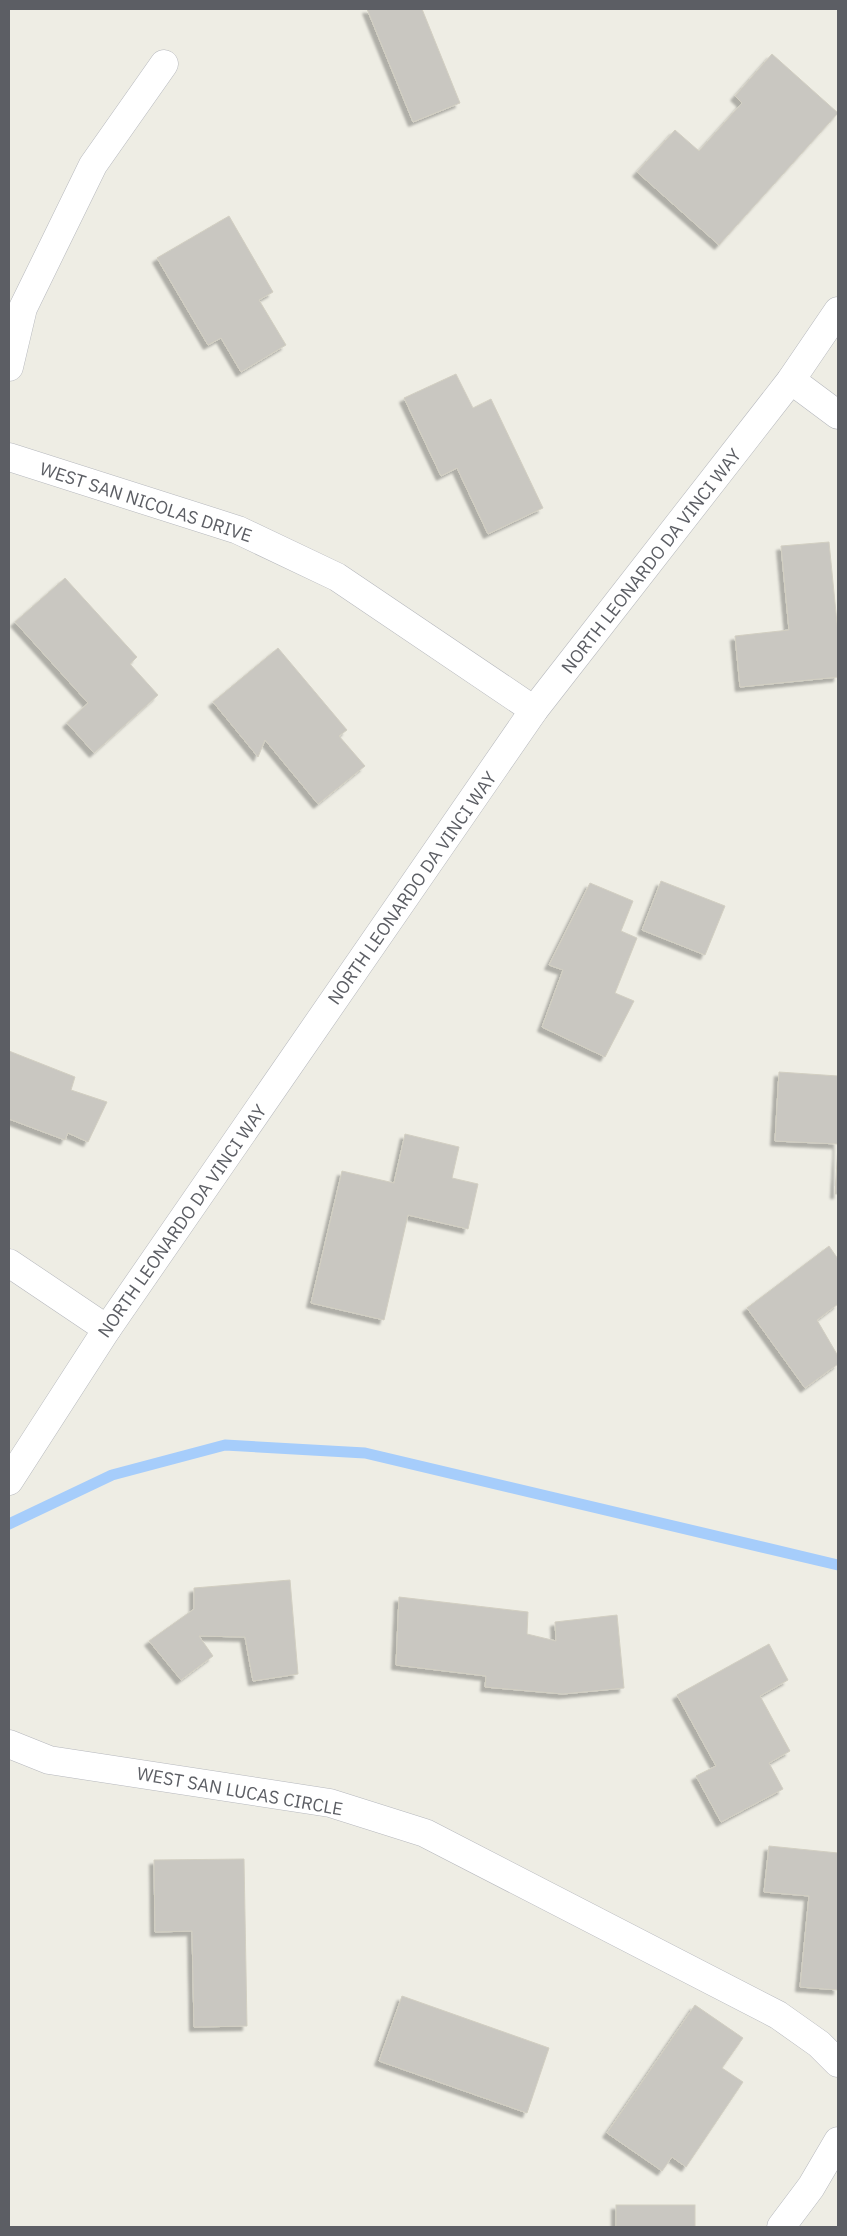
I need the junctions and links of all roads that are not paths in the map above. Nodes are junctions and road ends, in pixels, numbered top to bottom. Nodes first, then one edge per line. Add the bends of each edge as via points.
1 (164, 64) dead end
2 (838, 311) edge
3 (9, 367) edge
4 (791, 380) junction
5 (838, 415) edge
6 (9, 456) edge
7 (534, 710) junction
8 (9, 1263) edge
9 (107, 1329) junction
10 (9, 1481) edge
11 (9, 1744) edge
12 (838, 2063) edge
13 (838, 2141) edge
14 (781, 2227) edge

1 - 3 street via 93,165 23,308
2 - 4 street, NORTH LEONARDO DA VINCI WAY
4 - 5 street
4 - 7 street, NORTH LEONARDO DA VINCI WAY
6 - 7 street, WEST SAN NICOLAS DRIVE via 238,530 265,543 337,578
7 - 9 street, NORTH LEONARDO DA VINCI WAY
8 - 9 street
9 - 10 street, NORTH LEONARDO DA VINCI WAY
11 - 12 street, WEST SAN LUCAS CIRCLE via 49,1760 330,1803 424,1833 778,2015 819,2044
13 - 14 street via 811,2187

